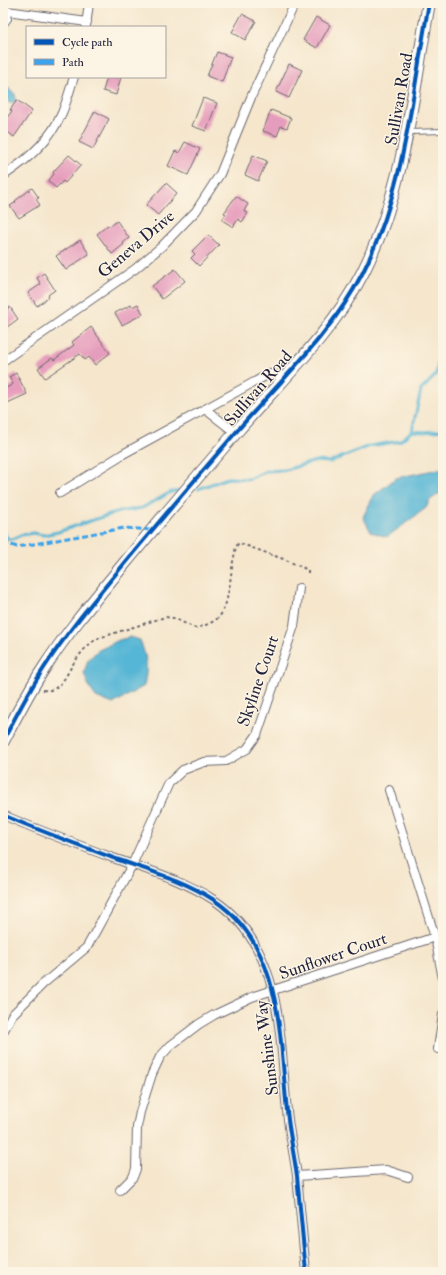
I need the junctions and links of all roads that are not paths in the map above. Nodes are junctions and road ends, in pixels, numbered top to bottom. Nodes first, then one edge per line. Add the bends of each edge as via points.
1 (89, 3) edge
2 (295, 3) edge
3 (429, 3) edge
4 (4, 9) edge
5 (86, 25) edge
6 (3, 27) edge
7 (74, 78) edge
8 (443, 131) edge
9 (406, 132) junction
10 (3, 176) edge
11 (3, 361) edge
12 (285, 376) junction
13 (205, 409) junction
14 (236, 433) junction
15 (60, 493) dead end
16 (299, 588) dead end
17 (3, 741) edge
18 (389, 790) dead end
19 (3, 815) edge
20 (132, 865) junction
21 (439, 937) edge
22 (443, 979) edge
23 (273, 992) junction
24 (443, 1014) edge
25 (3, 1032) edge
26 (438, 1049) dead end
27 (296, 1176) junction
28 (408, 1177) dead end
29 (120, 1190) dead end
30 (306, 1272) edge

1 - 5 street
2 - 11 street, Geneva Drive via 255,88 220,174 196,211 135,269
3 - 9 street, Sullivan Road
4 - 5 street
4 - 6 lane via 8,19
7 - 10 street via 62,114 54,128 43,142
8 - 9 lane
9 - 12 street, Sullivan Road via 387,215 362,273 328,326
12 - 13 street via 269,374
12 - 14 street, Sullivan Road
13 - 14 street
13 - 15 street via 122,454
14 - 17 street, Sullivan Road via 81,617 33,685
16 - 20 street, Skyline Court via 294,626 257,735 246,749 226,761 204,762 183,770 169,783
18 - 21 street
19 - 20 street, Sunshine Way
20 - 23 street, Sunshine Way via 173,878 215,901 242,926 267,971
20 - 25 street, Skyline Court via 87,947 43,984 12,1015
21 - 22 street
21 - 23 street, Sunflower Court
23 - 27 street, Sunshine Way via 279,1022
23 - 29 street, Sunflower Court via 214,1014 170,1046 160,1057 140,1112 136,1170 133,1177
24 - 26 street
27 - 28 street via 386,1170
27 - 30 street, Sunshine Way

